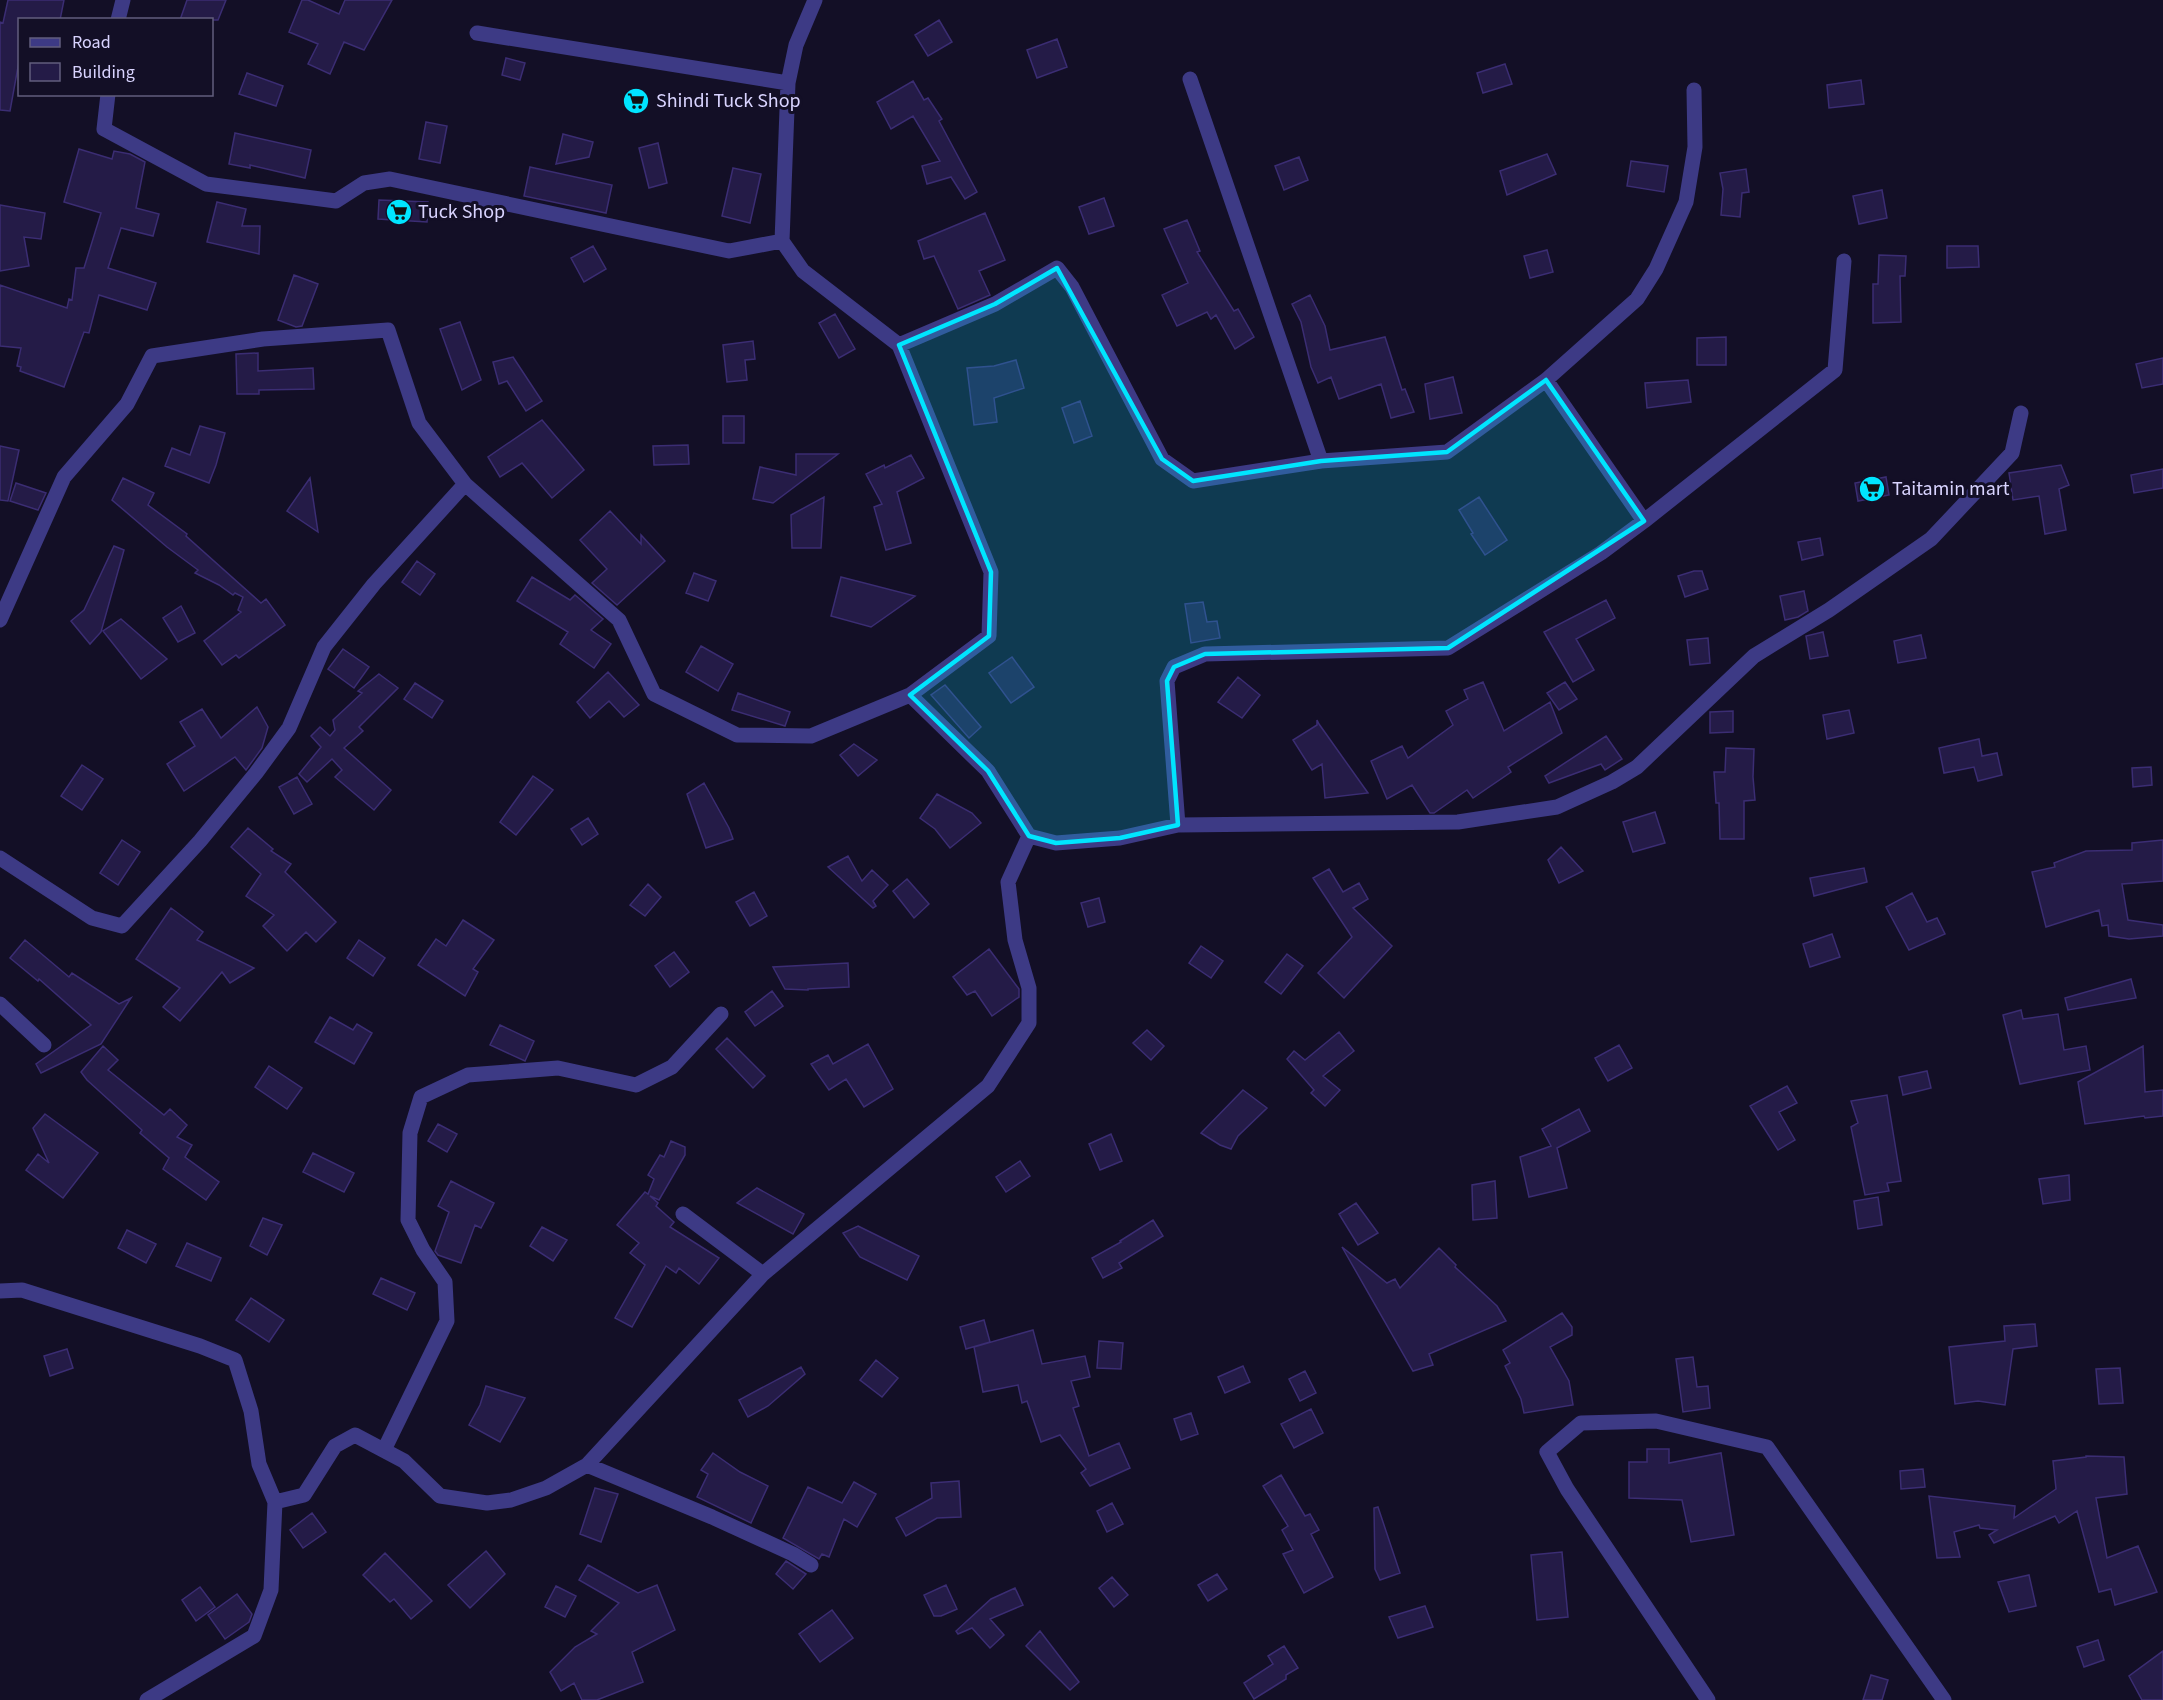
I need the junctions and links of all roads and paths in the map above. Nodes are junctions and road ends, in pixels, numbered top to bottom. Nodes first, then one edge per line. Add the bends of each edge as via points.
1 (123, 0) edge
2 (815, 0) edge
3 (118, 18) edge
4 (477, 33) dead end
5 (1190, 79) dead end
6 (788, 83) junction
7 (1694, 90) dead end
8 (108, 96) edge
9 (782, 241) junction
10 (1844, 261) dead end
11 (899, 345) junction
12 (1546, 380) junction
13 (2021, 413) dead end
14 (1321, 461) junction
15 (465, 484) junction
16 (1644, 522) junction
17 (0, 620) edge
18 (910, 695) junction
19 (1178, 825) junction
20 (1029, 836) junction
21 (0, 858) edge
22 (0, 1004) edge
23 (721, 1014) dead end
24 (44, 1045) dead end
25 (683, 1214) dead end
26 (763, 1274) junction
27 (0, 1292) edge
28 (384, 1450) junction
29 (586, 1465) junction
30 (275, 1502) junction
31 (811, 1565) dead end
32 (147, 1700) edge
33 (1708, 1700) edge
34 (1944, 1700) edge

1 - 3 street
2 - 6 street via 795,45
4 - 6 street
5 - 14 street
6 - 9 street
7 - 12 street via 1695,147 1686,202 1656,269 1637,299
8 - 9 street via 104,129 206,184 336,201 364,183 390,179 729,251
9 - 11 street via 803,271
10 - 16 street via 1835,370
11 - 14 street via 995,304 1057,268 1072,287 1162,459 1193,481
11 - 18 street via 991,572 989,636
12 - 14 street via 1447,452
12 - 16 street
13 - 19 street via 2012,453 1931,539 1754,656 1637,767 1612,782 1557,807 1458,822
15 - 17 street via 420,423 388,330 263,339 152,356 127,404 64,477
15 - 18 street via 620,620 654,694 737,735 811,736
15 - 21 street via 324,647 289,728 256,773 122,926 92,918
16 - 19 street via 1448,648 1205,654 1174,667 1167,681
18 - 20 street via 988,771
19 - 20 street via 1099,840 1056,843
20 - 26 street via 1008,882 1015,940 1029,988 1029,1023 988,1086
22 - 24 street
23 - 28 street via 672,1067 636,1085 558,1068 468,1075 421,1097 410,1133 408,1220 445,1282 447,1321
25 - 26 street
26 - 29 street
27 - 30 street via 22,1290 235,1360 251,1411 259,1464
28 - 29 street via 404,1461 440,1496 487,1503 511,1500 546,1488
28 - 30 street via 355,1435 334,1446 304,1495
29 - 31 street via 666,1497
30 - 32 street via 271,1590 254,1636
33 - 34 street via 1567,1489 1547,1452 1581,1423 1656,1421 1767,1447

